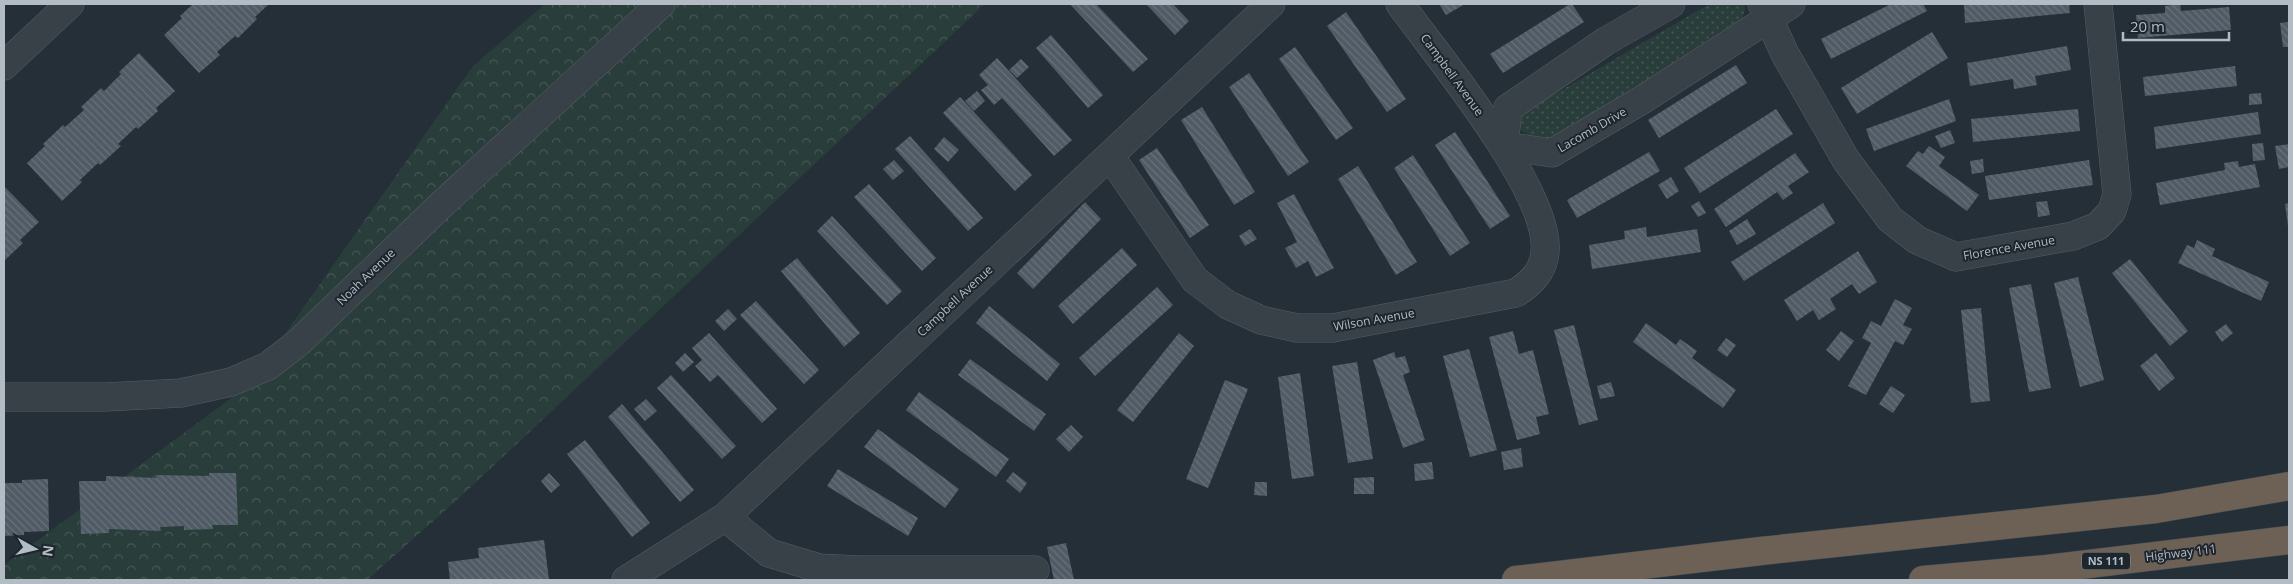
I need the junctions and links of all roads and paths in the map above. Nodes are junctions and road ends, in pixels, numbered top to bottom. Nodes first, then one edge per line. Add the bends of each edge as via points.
1 (70, 4) edge
2 (661, 4) edge
3 (1272, 4) edge
4 (1400, 4) edge
5 (1671, 4) edge
6 (2098, 4) edge
7 (1774, 9) edge
8 (4, 66) edge
9 (1504, 146) junction
10 (1110, 156) junction
11 (4, 397) edge
12 (2289, 486) edge
13 (725, 517) junction
14 (2289, 540) edge
15 (1036, 570) dead end
16 (626, 580) edge
17 (1516, 580) edge
18 (1923, 580) edge

1 - 8 street
2 - 11 street, Noah Avenue via 441,205 298,343 268,366 231,382 181,394
3 - 10 street, Campbell Avenue
4 - 9 street, Campbell Avenue
5 - 9 street via 1606,41 1508,108
6 - 7 street, Florence Avenue via 2117,194 2112,211 2098,226 2073,236 1956,258 1917,240 1890,219 1846,160 1785,54
7 - 9 street, Lacomb Drive via 1642,100 1552,153
9 - 10 street, Wilson Avenue via 1533,201 1544,237 1543,263 1527,286 1503,296 1333,328 1297,328 1261,320 1213,295 1195,280
10 - 13 street, Campbell Avenue
12 - 17 highway via 2156,509 1761,550
13 - 15 street via 769,552 819,568
13 - 16 street, Campbell Avenue
14 - 18 highway, Highway 111 / NS 111 via 2047,569

